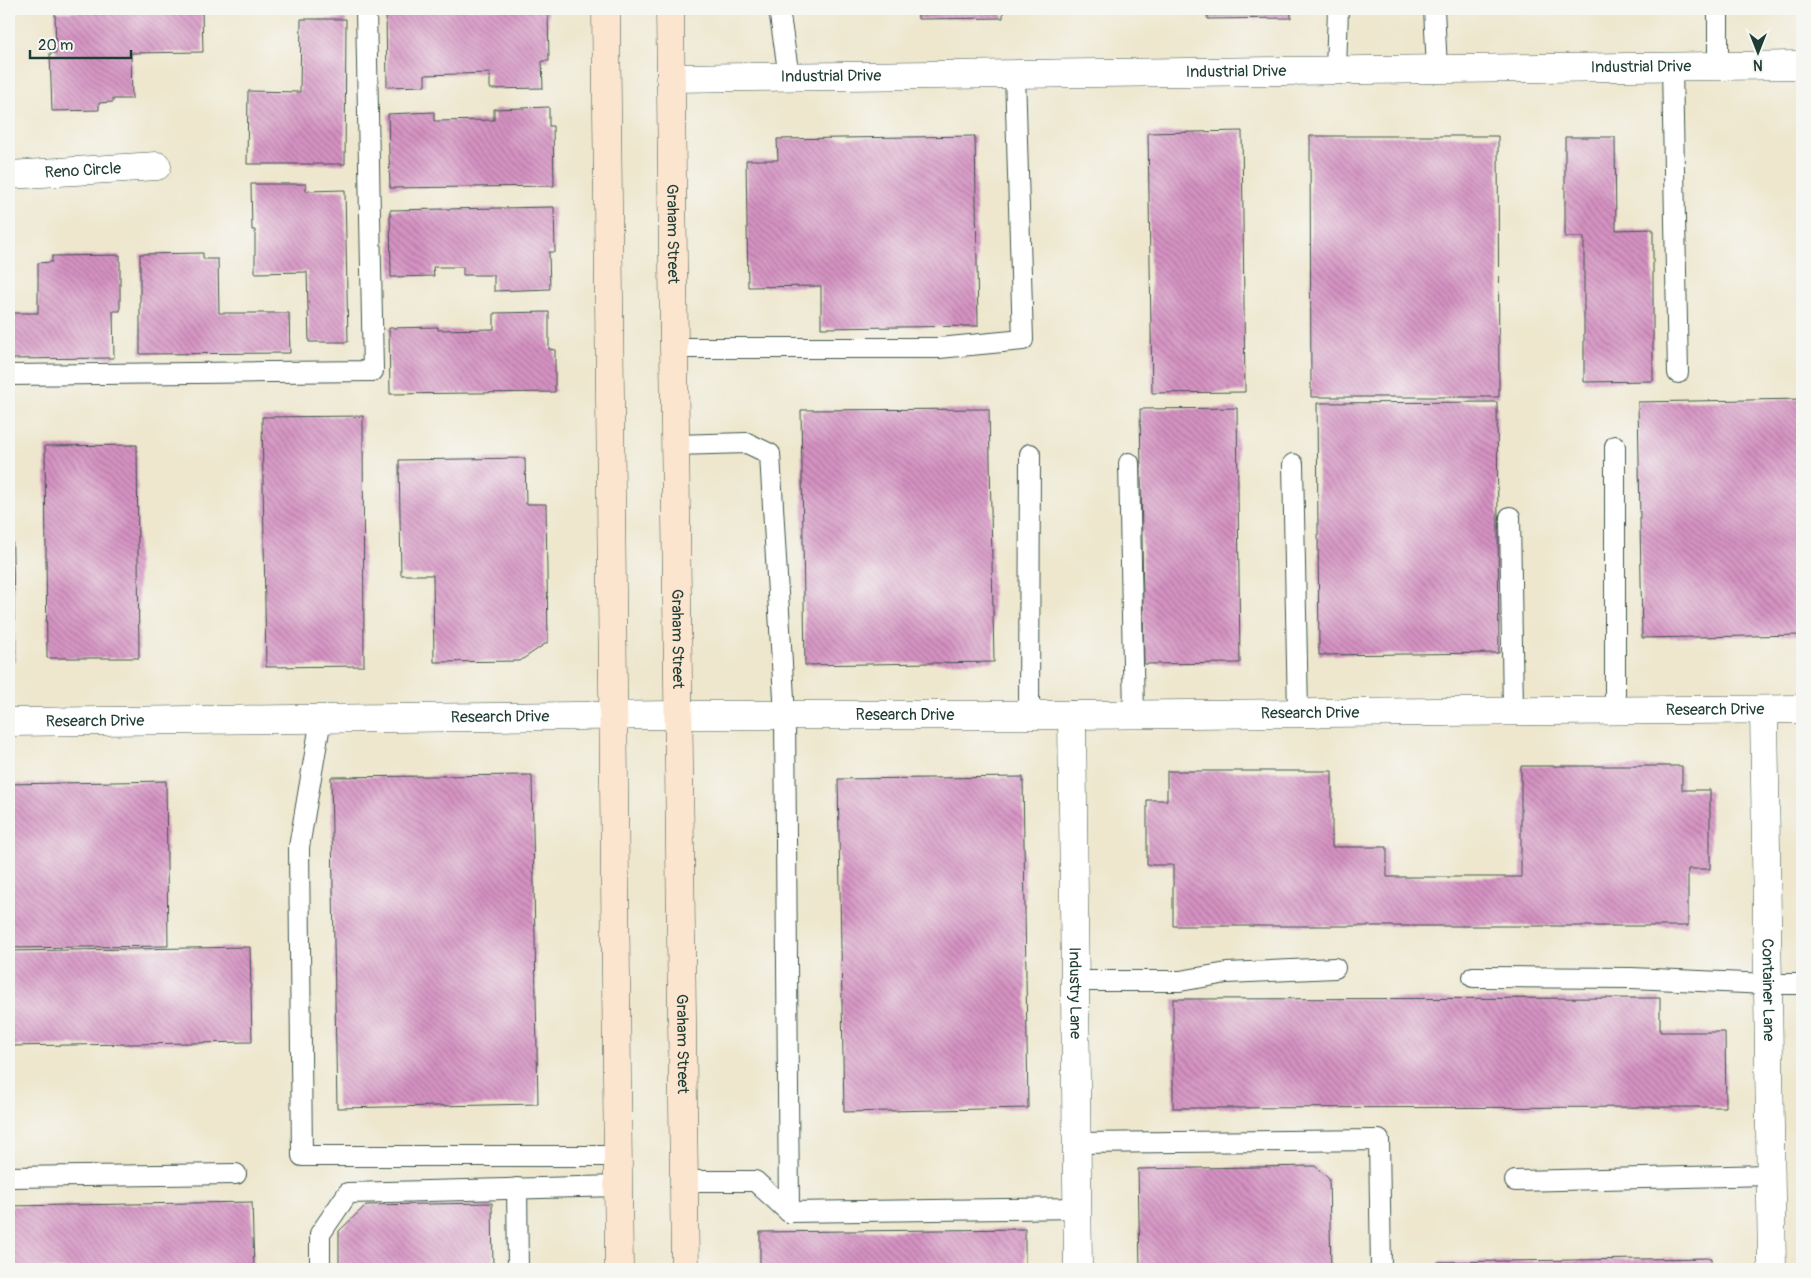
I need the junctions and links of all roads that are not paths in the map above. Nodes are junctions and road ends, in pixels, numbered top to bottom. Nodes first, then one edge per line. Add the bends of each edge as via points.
1 (366, 9) edge
2 (606, 9) edge
3 (670, 9) edge
4 (779, 9) edge
5 (1338, 9) edge
6 (1434, 9) edge
7 (1718, 9) edge
8 (1802, 65) edge
9 (1718, 66) junction
10 (1672, 67) junction
11 (1437, 69) junction
12 (1336, 70) junction
13 (1015, 74) junction
14 (789, 77) junction
15 (670, 78) junction
16 (157, 166) dead end
17 (9, 175) edge
18 (674, 348) junction
19 (1678, 373) dead end
20 (9, 375) edge
21 (674, 445) junction
22 (1615, 446) dead end
23 (1030, 454) dead end
24 (1129, 463) dead end
25 (1293, 464) dead end
26 (1510, 517) dead end
27 (1802, 709) edge
28 (1764, 710) junction
29 (1615, 711) junction
30 (1513, 712) junction
31 (1298, 713) junction
32 (678, 715) junction
33 (1030, 715) junction
34 (1072, 715) junction
35 (1134, 715) junction
36 (612, 716) junction
37 (785, 716) junction
38 (320, 719) junction
39 (9, 722) edge
40 (1335, 968) dead end
41 (1474, 977) dead end
42 (1075, 981) junction
43 (1768, 984) junction
44 (1802, 984) edge
45 (1076, 1144) junction
46 (618, 1156) junction
47 (236, 1174) dead end
48 (1770, 1175) junction
49 (9, 1177) edge
50 (1515, 1181) dead end
51 (684, 1182) junction
52 (618, 1186) junction
53 (517, 1188) junction
54 (1077, 1208) junction
55 (789, 1212) junction
56 (320, 1269) edge
57 (518, 1269) edge
58 (619, 1269) edge
59 (685, 1269) edge
60 (1078, 1269) edge
61 (1381, 1269) edge
62 (1772, 1269) edge

1 - 20 lane via 373,372
2 - 36 street
3 - 15 street, Graham Street
4 - 14 lane
5 - 12 lane
6 - 11 lane
7 - 9 lane
8 - 9 street, Industrial Drive
9 - 10 street, Industrial Drive
10 - 11 street, Industrial Drive
10 - 19 lane
11 - 12 street, Industrial Drive
12 - 13 street, Industrial Drive
13 - 14 street, Industrial Drive
13 - 18 lane via 1023,340 939,348
14 - 15 street, Industrial Drive
15 - 18 street, Graham Street
16 - 17 street, Reno Circle
18 - 21 street, Graham Street
21 - 32 street, Graham Street
21 - 37 lane via 747,444 770,454
22 - 29 lane
23 - 33 lane
24 - 35 lane
25 - 31 lane
26 - 30 lane
27 - 28 street, Research Drive
28 - 29 street, Research Drive
28 - 43 street, Container Lane
29 - 30 street, Research Drive
30 - 31 street, Research Drive
31 - 35 street, Research Drive
32 - 36 street, Research Drive
32 - 37 street, Research Drive
32 - 51 street, Graham Street
33 - 34 street, Research Drive
33 - 37 street, Research Drive
34 - 35 street, Research Drive
34 - 42 street, Industry Lane
36 - 38 street, Research Drive
36 - 46 street
37 - 55 lane
38 - 39 street, Research Drive
38 - 46 lane via 299,847 302,1156
40 - 42 lane via 1227,973 1180,981
41 - 43 lane via 1631,978
42 - 45 street, Industry Lane
43 - 44 lane
43 - 48 street, Container Lane
45 - 54 street, Industry Lane
45 - 61 lane via 1379,1140
46 - 52 street
47 - 49 lane
48 - 50 lane
48 - 62 street, Container Lane
51 - 55 lane via 755,1182
51 - 59 street, Graham Street
52 - 53 lane
52 - 58 street
53 - 56 lane via 348,1193 320,1234
53 - 57 lane
54 - 55 lane
54 - 60 street, Industry Lane

